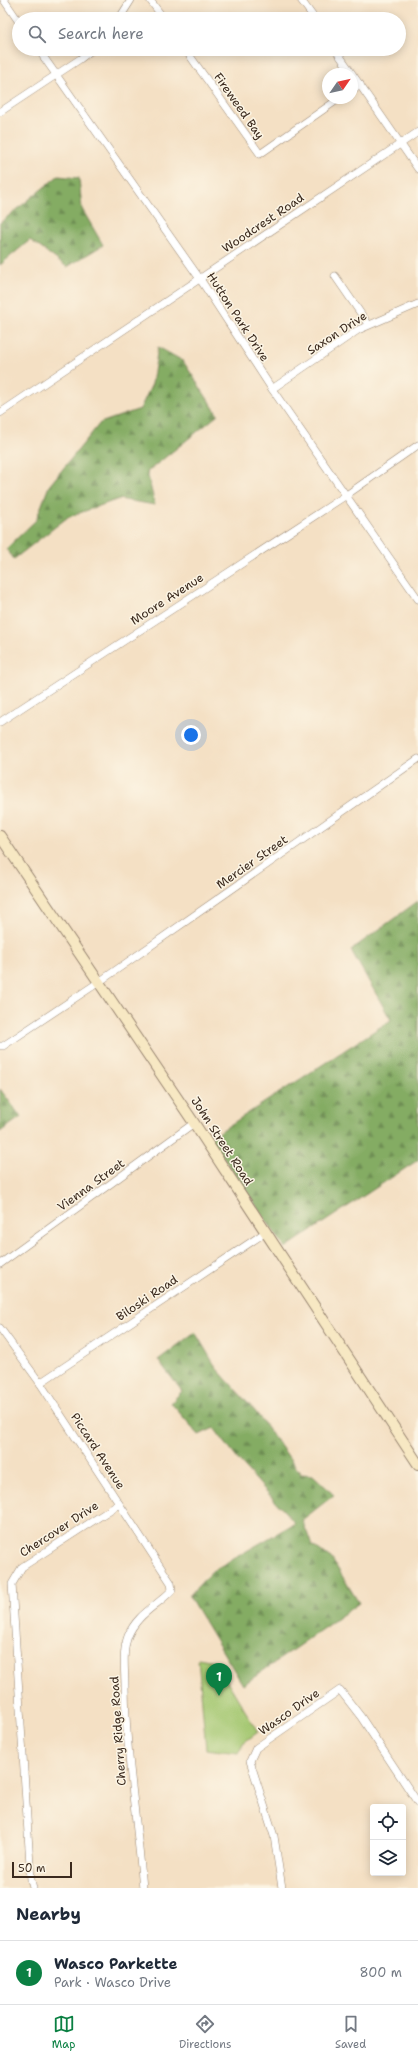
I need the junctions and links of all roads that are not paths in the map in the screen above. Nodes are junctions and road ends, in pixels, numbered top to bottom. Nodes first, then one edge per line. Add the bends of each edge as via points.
1 (4, 0) edge
2 (131, 0) edge
3 (150, 0) edge
4 (301, 0) edge
5 (12, 12) edge
6 (123, 12) edge
7 (159, 12) edge
8 (310, 12) edge
9 (43, 56) edge
10 (84, 56) edge
11 (190, 56) edge
12 (341, 56) edge
13 (55, 74) junction
14 (360, 84) joint
15 (331, 104) edge
16 (0, 112) edge
17 (418, 132) edge
18 (400, 143) junction
19 (418, 169) edge
20 (335, 276) dead end
21 (200, 279) junction
22 (418, 304) edge
23 (368, 324) junction
24 (272, 389) junction
25 (0, 413) edge
26 (418, 445) edge
27 (345, 496) junction
28 (418, 598) edge
29 (0, 722) edge
30 (418, 759) edge
31 (0, 836) edge
32 (99, 982) junction
33 (0, 1046) edge
34 (194, 1123) junction
35 (266, 1232) junction
36 (0, 1264) edge
37 (0, 1328) edge
38 (40, 1383) junction
39 (418, 1464) edge
40 (119, 1504) junction
41 (172, 1590) joint
42 (418, 1803) edge
43 (33, 1888) edge
44 (143, 1888) edge
45 (282, 1888) edge

1 - 5 street
2 - 6 street
3 - 7 street
4 - 8 street
9 - 13 street, Hutton Park Drive
10 - 13 street
11 - 15 street, Fireweed Bay via 260,154
12 - 14 street
13 - 16 street
13 - 21 street, Hutton Park Drive
14 - 18 street
17 - 18 street, Woodcrest Road
18 - 19 street
18 - 21 street, Woodcrest Road
20 - 23 street
21 - 24 street, Hutton Park Drive
21 - 25 street, Woodcrest Road
22 - 23 street, Saxon Drive
23 - 24 street, Saxon Drive
24 - 27 street, Hutton Park Drive
26 - 27 street, Moore Avenue
27 - 28 street, Hutton Park Drive
27 - 29 street, Moore Avenue
30 - 32 street, Mercier Street
31 - 32 main road, John Street Road
32 - 33 street, Mercier Street
32 - 34 main road, John Street Road
34 - 35 main road, John Street Road
34 - 36 street, Vienna Street
35 - 38 street, Biloski Road
35 - 39 main road, John Street Road
37 - 38 street, Piccard Avenue
38 - 40 street, Piccard Avenue
40 - 41 street, Piccard Avenue via 171,1583
40 - 43 street, Chercover Drive via 22,1567 12,1584
41 - 44 street, Cherry Ridge Road via 144,1612 136,1622 124,1650 126,1711
42 - 45 street, Wasco Drive via 340,1690 256,1748 250,1761 274,1836

